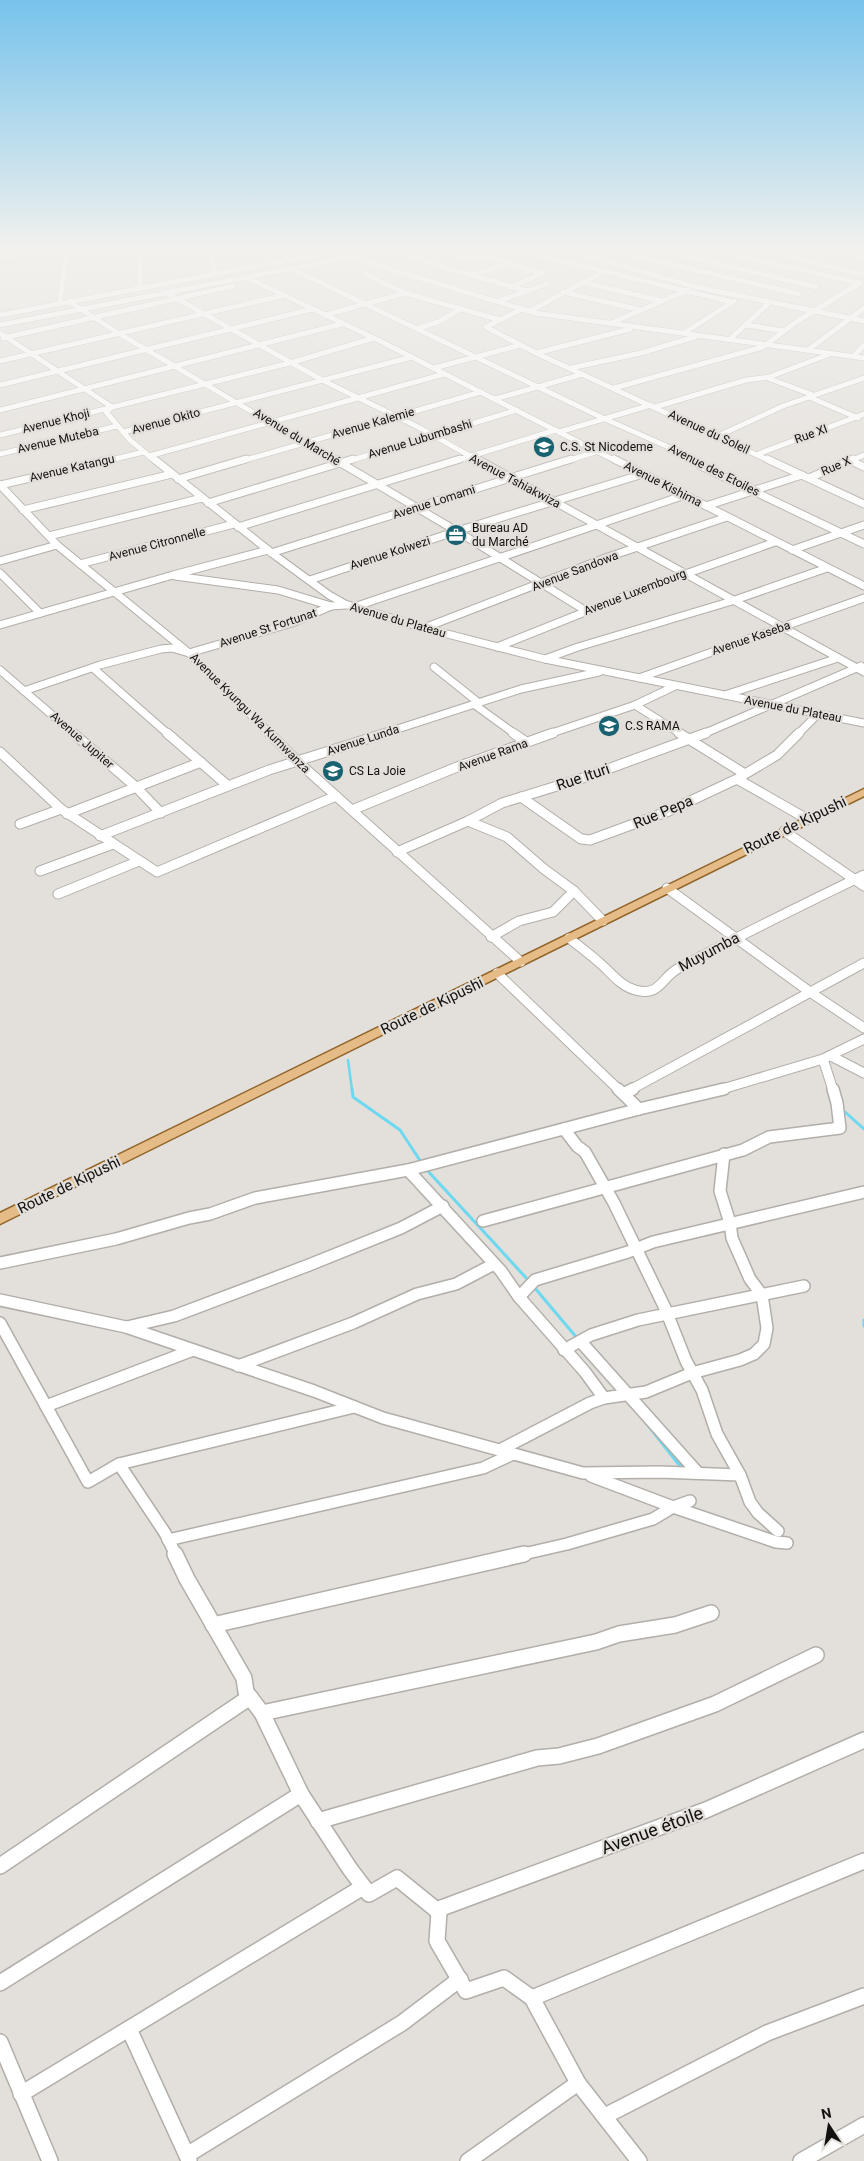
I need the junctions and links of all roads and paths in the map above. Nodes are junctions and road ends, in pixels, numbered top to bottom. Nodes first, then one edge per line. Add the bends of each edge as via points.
1 (36, 352) edge
2 (135, 352) edge
3 (151, 352) edge
4 (232, 352) edge
5 (273, 352) edge
6 (327, 352) edge
7 (402, 352) edge
8 (468, 352) edge
9 (497, 352) edge
10 (540, 352) edge
11 (645, 352) edge
12 (740, 352) edge
13 (823, 352) edge
14 (858, 352) edge
15 (31, 353) junction
16 (536, 353) joint
17 (833, 353) junction
18 (854, 356) junction
19 (412, 357) junction
20 (479, 357) junction
21 (864, 358) edge
22 (0, 361) edge
23 (292, 362) junction
24 (175, 366) junction
25 (434, 368) junction
26 (571, 368) junction
27 (58, 371) junction
28 (444, 374) junction
29 (583, 374) junction
30 (765, 377) junction
31 (864, 378) edge
32 (324, 381) junction
33 (205, 384) junction
34 (0, 385) edge
35 (539, 386) junction
36 (85, 388) junction
37 (614, 388) junction
38 (481, 392) junction
39 (811, 396) junction
40 (357, 398) junction
41 (495, 399) junction
42 (237, 402) junction
43 (653, 406) junction
44 (112, 407) junction
45 (0, 410) edge
46 (517, 410) junction
47 (864, 414) edge
48 (396, 416) junction
49 (857, 417) junction
50 (605, 418) junction
51 (864, 420) edge
52 (271, 422) junction
53 (117, 426) junction
54 (557, 431) junction
55 (123, 432) junction
56 (0, 435) edge
57 (433, 435) junction
58 (718, 436) junction
59 (304, 442) junction
60 (598, 452) junction
61 (0, 454) edge
62 (146, 454) junction
63 (758, 454) junction
64 (864, 455) edge
65 (470, 456) junction
66 (850, 460) junction
67 (342, 463) junction
68 (864, 466) edge
69 (643, 474) junction
70 (805, 476) junction
71 (175, 477) junction
72 (511, 478) junction
73 (0, 485) edge
74 (377, 485) junction
75 (755, 491) junction
76 (685, 496) junction
77 (864, 496) edge
78 (202, 498) junction
79 (855, 500) junction
80 (554, 501) junction
81 (208, 503) junction
82 (864, 504) edge
83 (706, 506) junction
84 (417, 508) junction
85 (22, 510) junction
86 (727, 517) junction
87 (236, 525) junction
88 (594, 525) junction
89 (864, 525) edge
90 (457, 531) junction
91 (840, 533) junction
92 (49, 536) junction
93 (775, 542) junction
94 (864, 544) edge
95 (57, 545) junction
96 (637, 548) junction
97 (792, 550) junction
98 (270, 552) junction
99 (500, 557) junction
100 (0, 561) edge
101 (80, 564) junction
102 (827, 568) junction
103 (0, 573) edge
104 (682, 573) junction
105 (170, 576) junction
106 (310, 580) junction
107 (541, 583) junction
108 (864, 586) edge
109 (113, 592) junction
110 (864, 598) edge
111 (732, 601) junction
112 (331, 606) junction
113 (350, 606) junction
114 (586, 611) junction
115 (40, 613) junction
116 (0, 625) edge
117 (424, 628) junction
118 (782, 628) junction
119 (497, 647) junction
120 (190, 653) junction
121 (838, 658) junction
122 (545, 659) junction
123 (434, 667) dead end
124 (93, 668) junction
125 (862, 668) edge
126 (0, 670) edge
127 (602, 671) junction
128 (638, 678) junction
129 (675, 686) junction
130 (24, 691) junction
131 (724, 695) junction
132 (477, 704) junction
133 (635, 705) junction
134 (771, 705) junction
135 (818, 714) junction
136 (864, 723) edge
137 (691, 739) junction
138 (526, 742) junction
139 (0, 752) edge
140 (297, 761) junction
141 (201, 762) junction
142 (741, 776) junction
143 (227, 786) junction
144 (136, 788) junction
145 (864, 792) edge
146 (336, 796) junction
147 (521, 797) junction
148 (352, 810) junction
149 (64, 811) junction
150 (161, 813) junction
151 (807, 819) junction
152 (468, 820) junction
153 (20, 824) dead end
154 (784, 831) junction
155 (100, 836) junction
156 (113, 844) junction
157 (397, 852) junction
158 (139, 862) junction
159 (40, 871) dead end
160 (861, 881) edge
161 (667, 888) junction
162 (574, 891) junction
163 (58, 894) dead end
164 (603, 921) junction
165 (491, 937) junction
166 (569, 938) junction
167 (735, 938) junction
168 (521, 962) junction
169 (864, 963) edge
170 (497, 974) junction
171 (810, 992) junction
172 (864, 1028) edge
173 (864, 1039) edge
174 (827, 1057) junction
175 (864, 1073) edge
176 (625, 1093) junction
177 (639, 1109) junction
178 (564, 1129) junction
179 (724, 1154) junction
180 (408, 1170) junction
181 (605, 1187) junction
182 (864, 1192) edge
183 (443, 1206) junction
184 (0, 1219) edge
185 (483, 1221) dead end
186 (730, 1223) junction
187 (636, 1249) junction
188 (0, 1263) edge
189 (494, 1264) junction
190 (804, 1286) dead end
191 (762, 1295) junction
192 (519, 1296) junction
193 (0, 1300) edge
194 (668, 1314) junction
195 (0, 1323) edge
196 (126, 1327) junction
197 (582, 1342) junction
198 (193, 1350) junction
199 (564, 1350) junction
200 (238, 1366) junction
201 (692, 1373) junction
202 (629, 1395) junction
203 (604, 1398) junction
204 (46, 1406) junction
205 (354, 1406) junction
206 (507, 1452) junction
207 (119, 1464) junction
208 (583, 1473) junction
209 (698, 1473) junction
210 (740, 1475) junction
211 (690, 1501) dead end
212 (672, 1507) junction
213 (778, 1531) dead end
214 (168, 1540) junction
215 (787, 1543) dead end
216 (711, 1613) dead end
217 (213, 1625) junction
218 (816, 1655) dead end
219 (250, 1697) junction
220 (262, 1712) junction
221 (864, 1740) edge
222 (301, 1794) junction
223 (318, 1821) junction
224 (864, 1861) edge
225 (0, 1866) edge
226 (364, 1887) junction
227 (436, 1910) junction
228 (460, 1980) junction
229 (0, 1983) edge
230 (864, 1996) edge
231 (532, 1998) junction
232 (129, 2029) junction
233 (0, 2042) edge
234 (578, 2084) junction
235 (21, 2094) junction
236 (605, 2116) junction
237 (864, 2125) edge
238 (188, 2158) edge
239 (49, 2161) edge
240 (468, 2161) edge
241 (639, 2161) edge
242 (801, 2161) edge

1 - 15 street
2 - 27 street
3 - 24 street, Avenue du Marché
4 - 24 street
5 - 23 street, Avenue Tshiakwiza
6 - 23 street, Avenue Khoji
7 - 19 street, Avenue Kishima
8 - 20 street, Avenue des Etoiles
9 - 20 street
10 - 16 street
11 - 26 street
12 - 37 street
13 - 17 street
14 - 18 street
15 - 22 street
15 - 27 street
16 - 26 street, Avenue du Soleil
17 - 18 street
17 - 30 street, Avenue Citronnelle
18 - 21 street
19 - 25 street, Avenue Kishima
19 - 32 street, Avenue Okito
20 - 25 street
20 - 35 street, Avenue des Etoiles
23 - 32 street, Avenue Tshiakwiza
23 - 33 street, Avenue Khoji
24 - 33 street, Avenue du Marché
24 - 36 street
25 - 28 street, Avenue Kishima
26 - 29 street, Avenue du Soleil
27 - 34 street
27 - 36 street
28 - 38 street, Avenue Kishima
28 - 40 street, Avenue Katangu
29 - 35 street
29 - 37 street, Avenue du Soleil
30 - 39 street
30 - 43 street, Avenue Citronnelle
31 - 39 street
32 - 40 street, Avenue Tshiakwiza
32 - 42 street, Avenue Okito
33 - 42 street, Avenue du Marché
33 - 44 street, Avenue Khoji
35 - 41 street
35 - 50 street, Avenue des Etoiles
36 - 44 street
36 - 45 street
37 - 43 street, Avenue du Soleil
38 - 41 street, Avenue Kishima
38 - 48 street, Avenue Kalemie
39 - 49 street
39 - 58 street
40 - 48 street, Avenue Tshiakwiza
40 - 52 street, Avenue Katangu
41 - 46 street, Avenue Kishima
42 - 52 street, Avenue du Marché
42 - 55 street, Avenue Okito
43 - 50 street, Avenue Citronnelle
43 - 58 street, Avenue du Soleil
44 - 53 street, Avenue du Plateau via 106,412
44 - 56 street, Avenue Khoji
46 - 54 street, Avenue Kishima
46 - 57 street, Avenue Lubumbashi
47 - 49 street, Rue XI
48 - 57 street, Avenue Tshiakwiza
48 - 59 street, Avenue Kalemie
49 - 51 street
49 - 63 street, Rue XI
50 - 54 street, Avenue Citronnelle
50 - 75 street, Avenue des Etoiles
52 - 59 street, Avenue du Marché
52 - 62 street, Avenue Katangu
53 - 55 street, Avenue du Plateau
53 - 61 street, Avenue Muteba
54 - 60 street, Avenue Kishima
54 - 65 street, Avenue Citronnelle
55 - 62 street, Avenue du Plateau
57 - 65 street, Avenue Tshiakwiza
57 - 67 street, Avenue Lubumbashi
58 - 63 street, Avenue du Soleil
59 - 67 street, Avenue du Marché
59 - 71 street, Avenue Kalemie
60 - 69 street, Avenue Kishima
60 - 72 street, Avenue Lomami
62 - 71 street, Avenue du Plateau
62 - 73 street, Avenue Katangu
63 - 70 street, Avenue du Soleil
64 - 66 street, Rue X
65 - 72 street, Avenue Tshiakwiza
65 - 74 street, Avenue Citronnelle
66 - 68 street
66 - 70 street, Rue X
67 - 74 street, Avenue du Marché
67 - 81 street, Avenue Lubumbashi
69 - 76 street, Avenue Kishima
69 - 80 street, Avenue Kolwezi
70 - 75 street, Rue X
70 - 79 street, Avenue du Soleil
71 - 78 street, Avenue du Plateau
71 - 85 street, Avenue Kalemie
72 - 80 street, Avenue Tshiakwiza
72 - 84 street, Avenue Lomami
73 - 85 street, Avenue Kyungu Wa Kumwanza
74 - 84 street, Avenue du Marché
74 - 87 street, Avenue Citronnelle
75 - 83 street, Rue X
75 - 91 street, Avenue des Etoiles
76 - 83 street, Avenue Kishima
76 - 88 street
77 - 79 street
78 - 81 street, Avenue du Plateau
78 - 92 street
79 - 82 street, Avenue du Soleil
80 - 88 street, Avenue Tshiakwiza
80 - 90 street, Avenue Kolwezi
81 - 87 street, Avenue du Plateau
83 - 86 street, Avenue Kishima
84 - 90 street, Avenue du Marché
84 - 98 street, Avenue Lomami
85 - 92 street, Avenue Kyungu Wa Kumwanza
86 - 93 street, Avenue Kishima
86 - 96 street, Avenue Sandowa
87 - 98 street, Avenue du Plateau
87 - 101 street, Avenue Citronnelle
88 - 96 street, Avenue Tshiakwiza
88 - 99 street
89 - 91 street
90 - 99 street, Avenue du Marché
90 - 106 street, Avenue Kolwezi
91 - 94 street, Avenue des Etoiles
91 - 97 street
92 - 95 street, Avenue Kyungu Wa Kumwanza
93 - 97 street, Avenue Kishima
93 - 104 street, Avenue Luxembourg
95 - 100 street
95 - 101 street, Avenue Kyungu Wa Kumwanza
96 - 104 street, Avenue Tshiakwiza
96 - 107 street, Avenue Sandowa
97 - 102 street, Avenue Kishima
98 - 105 street, Avenue Lomami
98 - 106 street, Avenue du Plateau
99 - 107 street, Avenue du Marché
99 - 113 street
101 - 109 street, Avenue Kyungu Wa Kumwanza
102 - 108 street, Avenue Kishima
102 - 111 street
103 - 115 street
104 - 111 street, Avenue Tshiakwiza
104 - 114 street, Avenue Luxembourg
105 - 109 street, Avenue Lomami
105 - 112 street via 278,590
106 - 113 street, Avenue du Plateau
107 - 114 street, Avenue du Marché
107 - 117 street, Avenue Sandowa
109 - 115 street, Avenue Lomami
109 - 120 street, Avenue Kyungu Wa Kumwanza
110 - 118 street, Avenue Kaseba
111 - 118 street, Avenue Tshiakwiza
111 - 122 street
112 - 113 street, Avenue St Fortunat
112 - 120 street, Avenue St Fortunat via 292,623
113 - 117 street, Avenue du Plateau
114 - 119 street, Avenue Luxembourg
115 - 116 street, Avenue Lomami
117 - 119 street, Avenue du Plateau
118 - 121 street, Avenue Tshiakwiza
118 - 128 street, Avenue Kaseba
119 - 122 street, Avenue du Plateau
120 - 124 street via 167,648
120 - 140 street, Avenue Kyungu Wa Kumwanza
121 - 125 street, Avenue Tshiakwiza
121 - 131 street
122 - 127 street, Avenue du Plateau
123 - 132 street
124 - 130 street
124 - 141 street
125 - 134 street, Rue Ituri
126 - 130 street, Avenue Jupiter
127 - 128 street, Avenue du Plateau
127 - 132 street, Avenue Lunda via 521,689
128 - 129 street, Avenue du Plateau
129 - 131 street, Avenue du Plateau
129 - 133 street, Avenue Rama
130 - 144 street, Avenue Jupiter
131 - 134 street, Avenue du Plateau
132 - 138 street
132 - 140 street, Avenue Lunda
133 - 137 street
133 - 138 street, Avenue Rama
134 - 135 street, Avenue du Plateau
134 - 137 street, Rue Ituri
135 - 136 street, Avenue du Plateau
135 - 142 street, Rue Pepa via 777,755
137 - 142 street
137 - 147 street, Rue Ituri
138 - 148 street, Avenue Rama
139 - 149 street
140 - 143 street, Avenue Lunda
140 - 146 street, Avenue Kyungu Wa Kumwanza
141 - 143 street
141 - 144 street
142 - 147 street, Rue Pepa via 668,811 590,840 581,839
142 - 151 street
143 - 150 street, Avenue Lunda
144 - 149 street
144 - 150 street, Avenue Jupiter
145 - 151 main road, Route de Kipushi
146 - 148 street, Avenue Kyungu Wa Kumwanza
146 - 158 street via 159,872
147 - 152 street, Rue Ituri
148 - 157 street, Avenue Kyungu Wa Kumwanza
149 - 153 street
149 - 155 street
150 - 155 street, Avenue Lunda
151 - 154 main road, Route de Kipushi
152 - 157 street, Rue Ituri
152 - 162 street via 507,837
154 - 160 street
154 - 161 main road, Route de Kipushi
155 - 156 street
156 - 158 street
156 - 159 street
157 - 165 street, Avenue Kyungu Wa Kumwanza
158 - 163 street
160 - 167 street, Muyumba
161 - 164 main road, Route de Kipushi
161 - 167 street
162 - 164 street
162 - 165 street via 553,912 519,921
164 - 166 main road, Route de Kipushi
165 - 168 street, Avenue Kyungu Wa Kumwanza
166 - 167 street, Muyumba via 619,982 629,988 647,991 658,988 673,971
166 - 168 main road, Route de Kipushi
167 - 171 street
168 - 170 main road, Route de Kipushi
169 - 171 street
170 - 176 street
170 - 184 main road, Route de Kipushi
171 - 172 street
171 - 176 street
173 - 174 street
174 - 175 street
174 - 177 street via 724,1089
174 - 179 street via 840,1128 769,1137 743,1150
176 - 177 street
177 - 178 street
178 - 180 street
178 - 181 street via 585,1152
179 - 181 street
179 - 186 street via 720,1191
180 - 183 street
180 - 188 street via 255,1198 210,1214 116,1239
181 - 185 street
181 - 187 street
182 - 186 street
183 - 189 street
183 - 196 street via 401,1228 309,1265 174,1316
186 - 187 street
186 - 191 street via 732,1238 745,1270
187 - 192 street via 535,1280
187 - 194 street
189 - 192 street
189 - 200 street via 456,1284 417,1294 345,1326
190 - 191 street
191 - 194 street
191 - 201 street via 767,1328 764,1344 754,1354 740,1360
192 - 199 street
193 - 196 street
194 - 197 street via 610,1328 586,1337
194 - 201 street
195 - 204 street
196 - 198 street
197 - 199 street
197 - 202 street
198 - 200 street
198 - 204 street
199 - 203 street
200 - 205 street
201 - 202 street via 646,1392
201 - 210 street via 702,1390 717,1434
202 - 203 street
202 - 209 street
203 - 206 street via 578,1408
204 - 207 street via 88,1482
205 - 206 street via 383,1418
205 - 207 street
206 - 208 street
206 - 214 street via 482,1468
207 - 214 street
208 - 209 street
208 - 212 street
209 - 210 street
210 - 213 street via 750,1502
211 - 212 street
212 - 215 street
212 - 217 street via 653,1519 567,1544
214 - 217 street
216 - 220 street via 675,1625 619,1634 596,1642
217 - 219 street via 244,1678
218 - 223 street via 714,1704 598,1746 518,1763
219 - 220 street
219 - 225 street
220 - 222 street
221 - 227 street, Avenue étoile via 706,1810
222 - 223 street
222 - 229 street
223 - 226 street
224 - 231 street
226 - 227 street via 369,1894 398,1878
226 - 232 street
227 - 228 street via 439,1912 437,1941
228 - 231 street via 466,1990 504,1978
228 - 238 street via 402,2023
230 - 236 street via 767,2033
231 - 234 street
232 - 235 street
232 - 238 street
233 - 235 street
234 - 236 street
234 - 240 street
235 - 239 street
236 - 241 street
237 - 242 street

